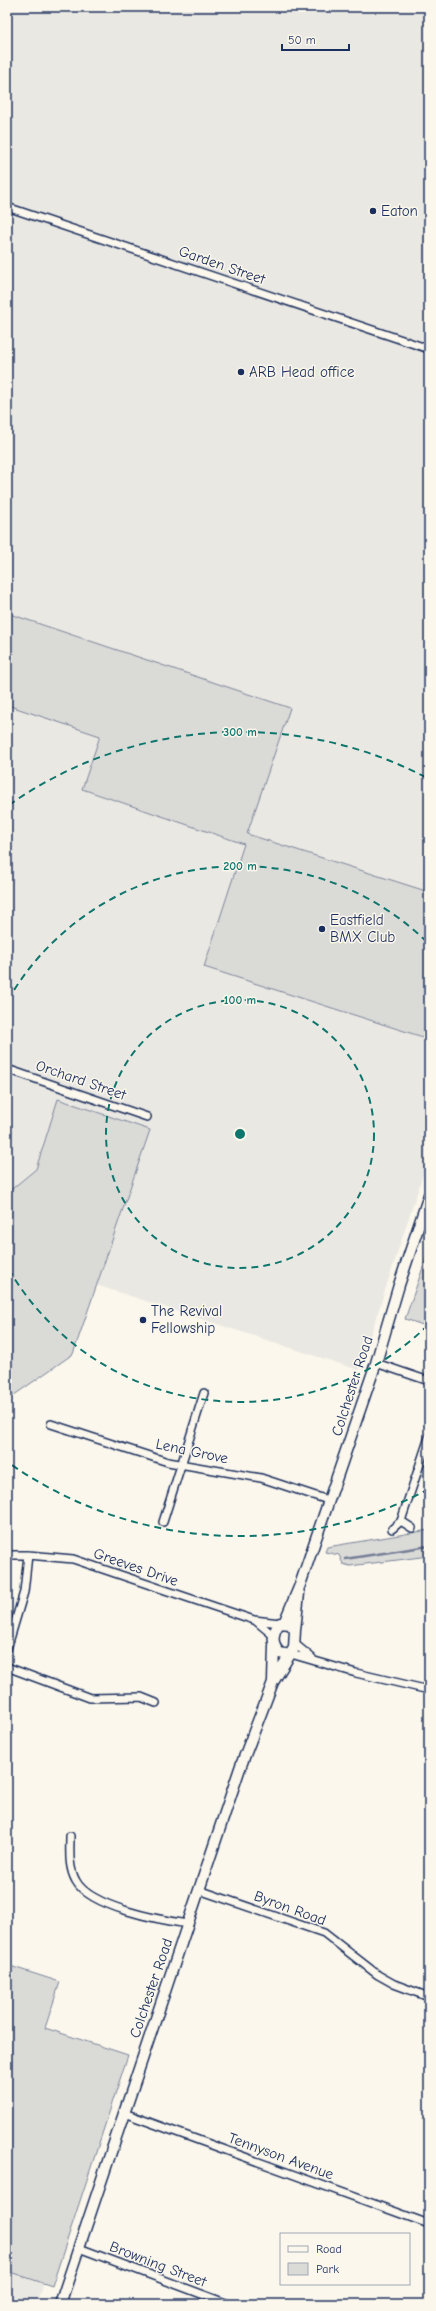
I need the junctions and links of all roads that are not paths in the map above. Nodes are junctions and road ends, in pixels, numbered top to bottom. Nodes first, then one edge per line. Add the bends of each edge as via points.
1 (7, 207) edge
2 (429, 349) edge
3 (7, 1069) edge
4 (146, 1117) dead end
5 (429, 1195) edge
6 (376, 1364) junction
7 (429, 1381) edge
8 (204, 1394) dead end
9 (51, 1424) dead end
10 (429, 1437) edge
11 (182, 1465) junction
12 (328, 1500) junction
13 (401, 1521) junction
14 (163, 1522) dead end
15 (412, 1528) dead end
16 (392, 1529) dead end
17 (7, 1555) edge
18 (28, 1555) junction
19 (300, 1585) junction
20 (254, 1620) junction
21 (282, 1623) junction
22 (294, 1630) junction
23 (274, 1641) junction
24 (295, 1644) junction
25 (7, 1649) edge
26 (290, 1654) junction
27 (313, 1659) junction
28 (7, 1668) edge
29 (273, 1682) junction
30 (429, 1690) edge
31 (156, 1703) dead end
32 (70, 1836) dead end
33 (199, 1890) junction
34 (188, 1924) junction
35 (429, 1997) edge
36 (124, 2113) junction
37 (429, 2224) edge
38 (79, 2248) junction
39 (60, 2304) edge
40 (228, 2304) edge

1 - 2 street, Garden Street
3 - 4 street, Orchard Street
5 - 6 main road, Colchester Road
6 - 7 street
6 - 12 main road, Colchester Road
8 - 11 street
9 - 11 street, Lena Grove
10 - 13 street
11 - 12 street, Lena Grove via 260,1478
11 - 14 street
12 - 19 main road, Colchester Road
13 - 15 street
13 - 16 street
17 - 18 street, Greeves Drive
18 - 20 street, Greeves Drive via 73,1559
18 - 25 street via 24,1592
19 - 21 main road, Colchester Road
19 - 22 main road, Colchester Road
20 - 21 street, Greeves Drive
20 - 23 street, Greeves Drive
21 - 22 main road via 290,1624
21 - 23 main road, Colchester Road
22 - 24 main road, Colchester Road
23 - 26 main road via 280,1653
23 - 29 main road, Colchester Road
24 - 26 main road, Colchester Road
24 - 27 street
26 - 27 street
26 - 29 main road, Colchester Road
27 - 30 street via 356,1673
28 - 31 street via 90,1698 141,1697
29 - 33 main road, Colchester Road via 240,1768
32 - 34 street via 72,1872 76,1882 86,1892 102,1901 148,1916
33 - 34 main road, Colchester Road
33 - 35 street, Byron Road via 324,1933 378,1975
34 - 36 main road, Colchester Road
36 - 37 street, Tennyson Avenue
36 - 38 main road, Colchester Road
38 - 39 main road, Colchester Road
38 - 40 street, Browning Street

